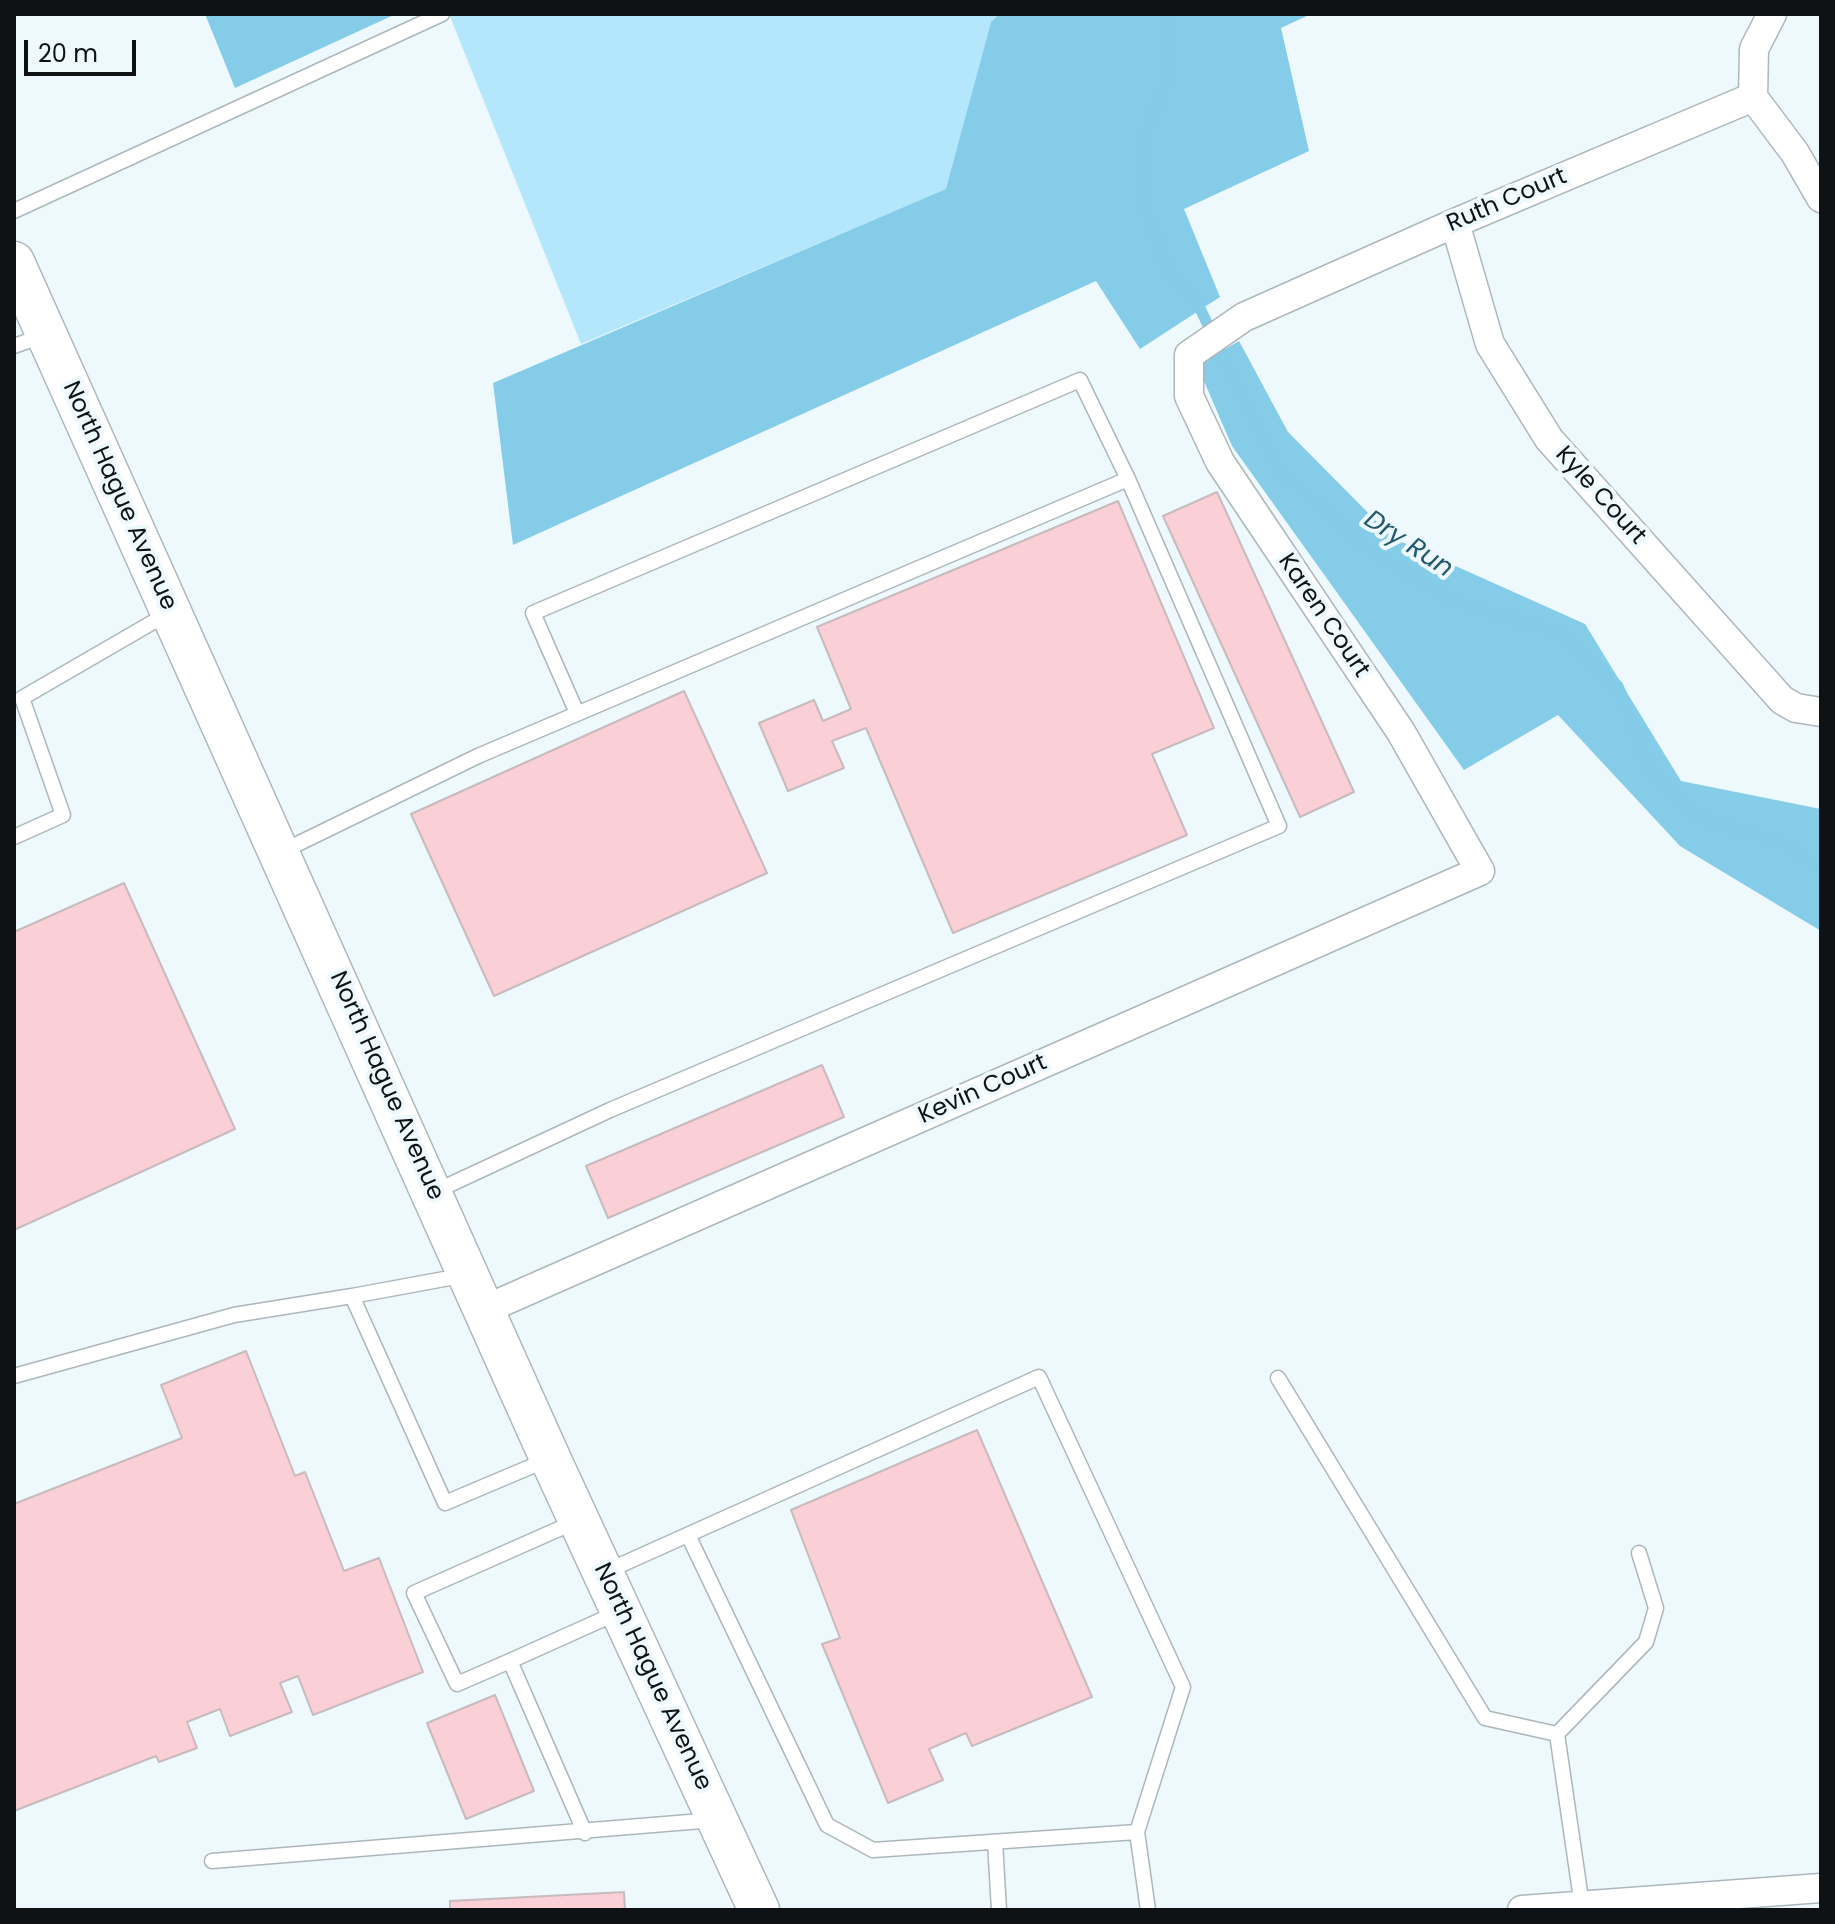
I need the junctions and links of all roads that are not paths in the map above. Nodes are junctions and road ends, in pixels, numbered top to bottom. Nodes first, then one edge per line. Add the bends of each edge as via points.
1 (442, 14) edge
2 (1772, 14) edge
3 (1753, 97) junction
4 (1821, 198) edge
5 (14, 211) edge
6 (1455, 223) junction
7 (17, 279) edge
8 (30, 340) edge
9 (1189, 355) joint
10 (1128, 479) junction
11 (171, 611) junction
12 (1821, 712) edge
13 (577, 713) junction
14 (14, 837) edge
15 (280, 852) junction
16 (1480, 871) joint
17 (434, 1192) junction
18 (478, 1292) junction
19 (352, 1296) junction
20 (14, 1376) edge
21 (1278, 1378) dead end
22 (550, 1458) junction
23 (580, 1520) junction
24 (688, 1535) junction
25 (1639, 1553) dead end
26 (605, 1572) junction
27 (623, 1610) junction
28 (510, 1661) junction
29 (1557, 1734) junction
30 (718, 1820) junction
31 (1137, 1832) junction
32 (585, 1833) junction
33 (995, 1842) junction
34 (212, 1861) dead end
35 (1821, 1888) edge
36 (1582, 1906) junction
37 (759, 1910) edge
38 (999, 1910) edge
39 (1148, 1910) edge
40 (1522, 1910) edge

1 - 5 lane
2 - 3 street via 1754,49
3 - 4 street
3 - 6 street, Ruth Court
6 - 9 street, Ruth Court via 1244,317
6 - 12 street, Kyle Court via 1490,344 1549,439 1782,700
7 - 8 main road, North Hague Avenue
8 - 11 main road, North Hague Avenue
9 - 16 street, Karen Court via 1189,396 1220,462 1401,732
10 - 13 lane
10 - 13 lane via 1080,380 1065,386 533,613
10 - 17 lane via 1279,826 610,1110
11 - 14 lane via 22,698 63,815
11 - 15 main road, North Hague Avenue
13 - 15 lane
15 - 17 main road, North Hague Avenue
16 - 18 street, Kevin Court
17 - 18 main road, North Hague Avenue
18 - 19 lane
18 - 22 main road, North Hague Avenue
19 - 20 lane via 234,1315
19 - 22 lane via 445,1503
21 - 29 lane via 1485,1718
22 - 23 main road, North Hague Avenue
23 - 26 main road, North Hague Avenue
23 - 28 lane via 414,1593 457,1684
24 - 26 lane
24 - 31 lane via 1039,1377 1183,1687
24 - 33 lane via 827,1825 873,1850
25 - 29 lane via 1656,1608 1646,1642
26 - 27 main road, North Hague Avenue
27 - 28 lane
27 - 30 main road, North Hague Avenue
28 - 32 lane
29 - 36 lane
30 - 32 lane
30 - 37 main road, North Hague Avenue
31 - 33 lane
31 - 39 lane
32 - 34 lane
33 - 38 lane
35 - 36 street
36 - 40 street

